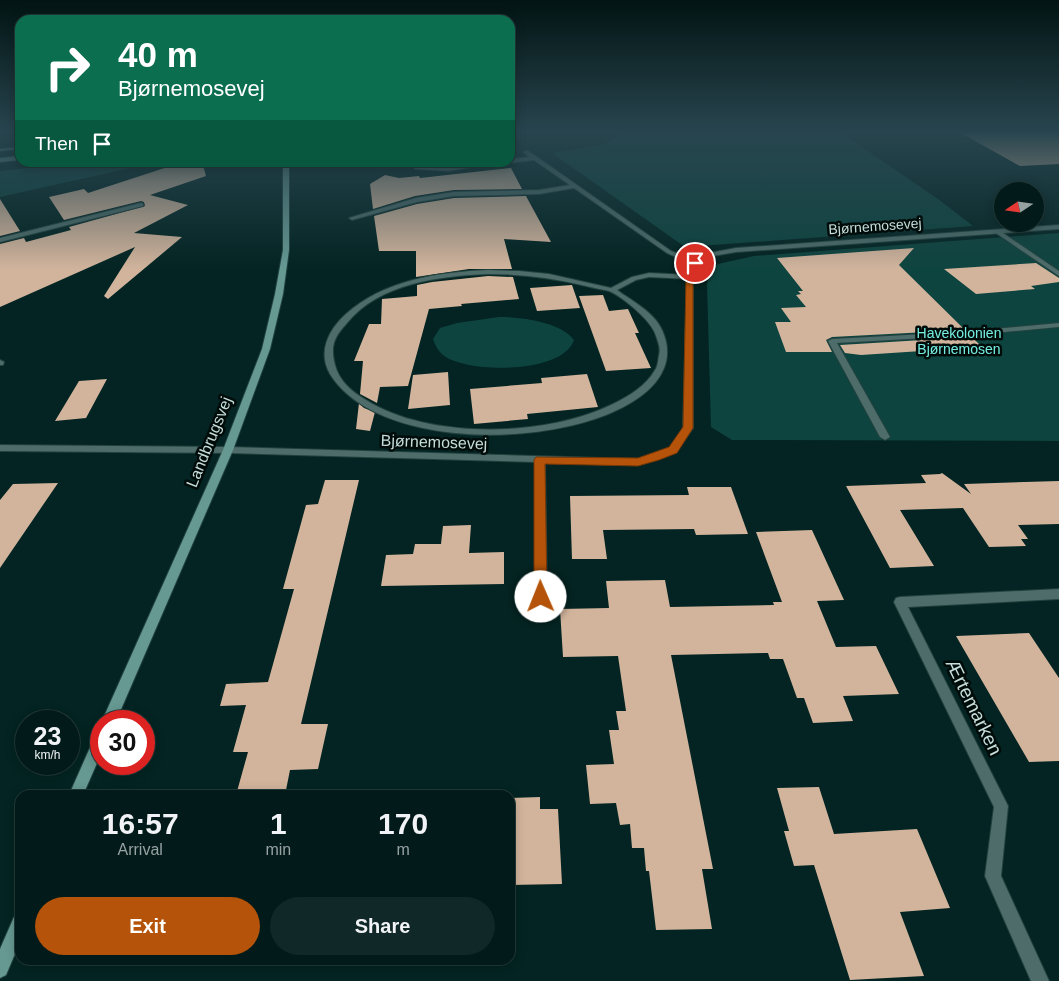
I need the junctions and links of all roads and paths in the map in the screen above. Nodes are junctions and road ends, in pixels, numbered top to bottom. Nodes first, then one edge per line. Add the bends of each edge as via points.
1 (286, 178) edge
2 (564, 178) edge
3 (576, 186) junction
4 (141, 205) dead end
5 (352, 218) dead end
6 (1059, 227) edge
7 (1044, 228) edge
8 (998, 232) joint
9 (0, 240) edge
10 (695, 263) junction
11 (1059, 274) edge
12 (690, 277) junction
13 (612, 290) junction
14 (1059, 325) edge
15 (885, 437) dead end
16 (1, 450) edge
17 (228, 450) junction
18 (540, 460) junction
19 (1059, 594) edge
20 (541, 597) dead end
21 (114, 710) edge
22 (90, 764) edge
23 (78, 790) edge
24 (15, 934) edge
25 (0, 969) edge
26 (1040, 981) edge

1 - 17 street, Landbrugsvej via 286,250 279,294 266,349
2 - 3 street
3 - 5 street via 539,192 454,194 416,200
3 - 10 street via 669,252
4 - 9 street
6 - 7 street, Bjørnemosevej
8 - 10 street, Bjørnemosevej via 736,250 711,254
8 - 11 street
10 - 12 street, Bjørnemosevej
12 - 13 street via 642,276
12 - 18 street, Bjørnemosevej via 688,428 673,450 638,462
13 - 13 street via 550,276 512,272 472,272 412,283 362,303 346,317 331,337 329,358 333,374 352,396 380,412 415,424 452,431 510,432 582,421 639,394 658,374 664,357 664,342 657,328 646,314
14 - 15 street via 832,341
16 - 17 street, Bjørnemosevej
17 - 18 street, Bjørnemosevej
17 - 21 street, Landbrugsvej
18 - 20 street
19 - 26 street, Ærtemarken via 900,602 1001,806 993,876
22 - 23 street
24 - 25 street

